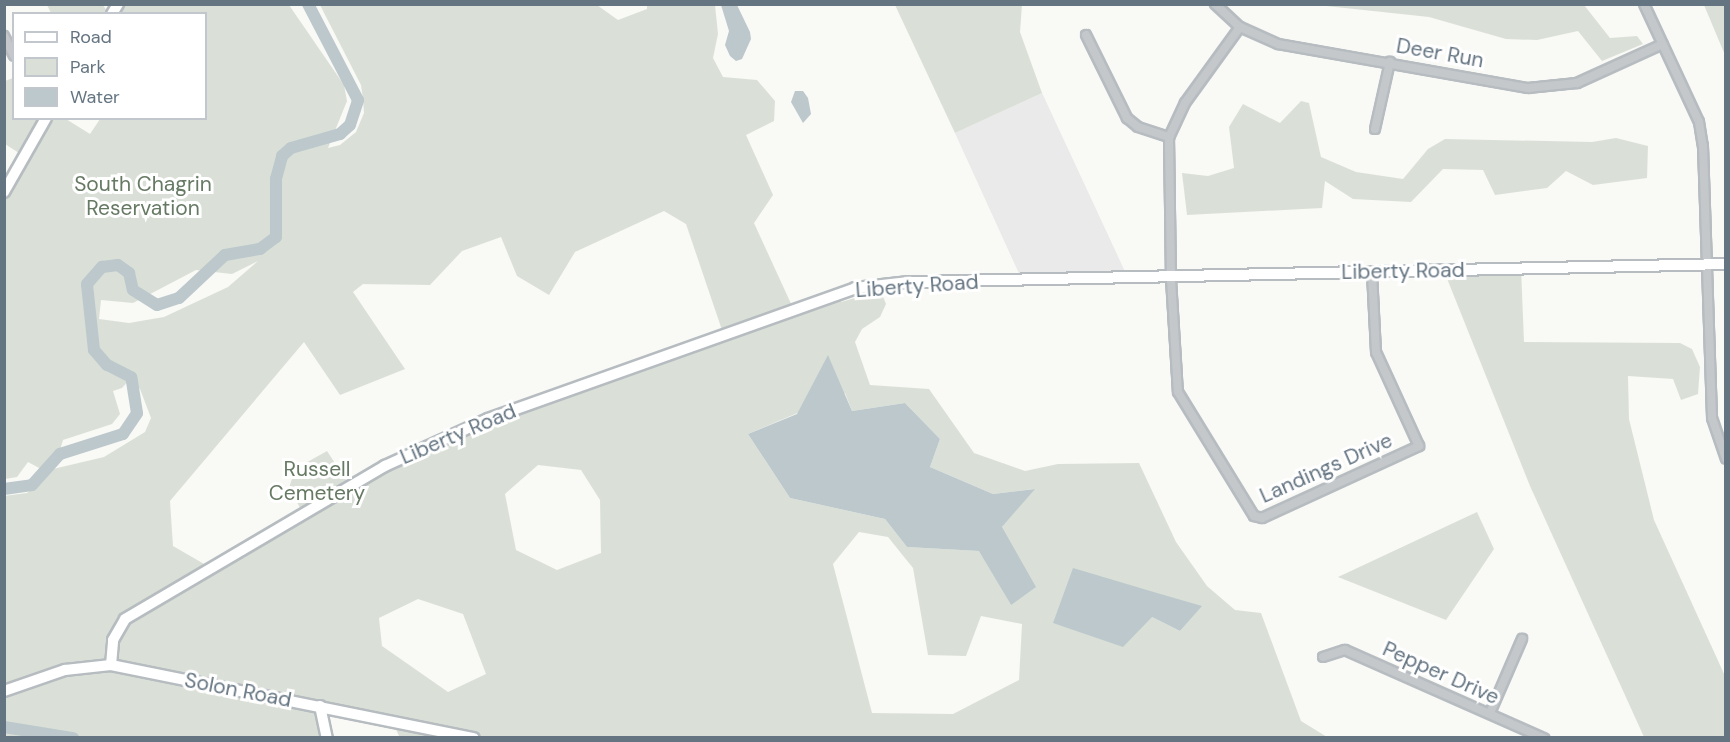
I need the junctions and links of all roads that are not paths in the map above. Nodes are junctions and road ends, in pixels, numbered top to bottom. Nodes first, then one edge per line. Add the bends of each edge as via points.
1 (1215, 4) edge
2 (1644, 4) edge
3 (1240, 27) junction
4 (1086, 35) dead end
5 (4, 36) edge
6 (1663, 44) junction
7 (12, 52) edge
8 (1390, 62) junction
9 (44, 120) edge
10 (1375, 129) dead end
11 (1169, 137) junction
12 (4, 192) edge
13 (1725, 264) edge
14 (1707, 265) junction
15 (1372, 273) junction
16 (1171, 279) junction
17 (1725, 459) edge
18 (1522, 639) dead end
19 (1323, 657) dead end
20 (111, 665) junction
21 (5, 691) edge
22 (320, 706) junction
23 (1490, 713) junction
24 (327, 738) edge
25 (474, 738) edge
26 (1544, 738) edge

1 - 3 street, Deer Run
2 - 6 street
3 - 8 street, Deer Run via 1278,44
3 - 11 street via 1185,103
4 - 11 street via 1127,118 1138,127
5 - 7 street
6 - 8 street, Deer Run via 1577,83 1552,87 1528,88
6 - 14 street via 1699,122
8 - 10 street
9 - 12 street
11 - 16 street, Landings Drive
13 - 14 street, Liberty Road
14 - 15 street, Liberty Road
14 - 17 street via 1712,418
15 - 16 street, Liberty Road
15 - 16 street, Landings Drive via 1376,352 1419,446 1262,518 1254,516 1178,392
16 - 20 street, Liberty Road via 909,282 855,288 488,419 385,466 125,619 113,640
18 - 23 street
19 - 23 street, Pepper Drive via 1345,650
20 - 21 street, Solon Road via 65,670
20 - 22 street, Solon Road
22 - 24 street
22 - 25 street, Solon Road
23 - 26 street, Pepper Drive

